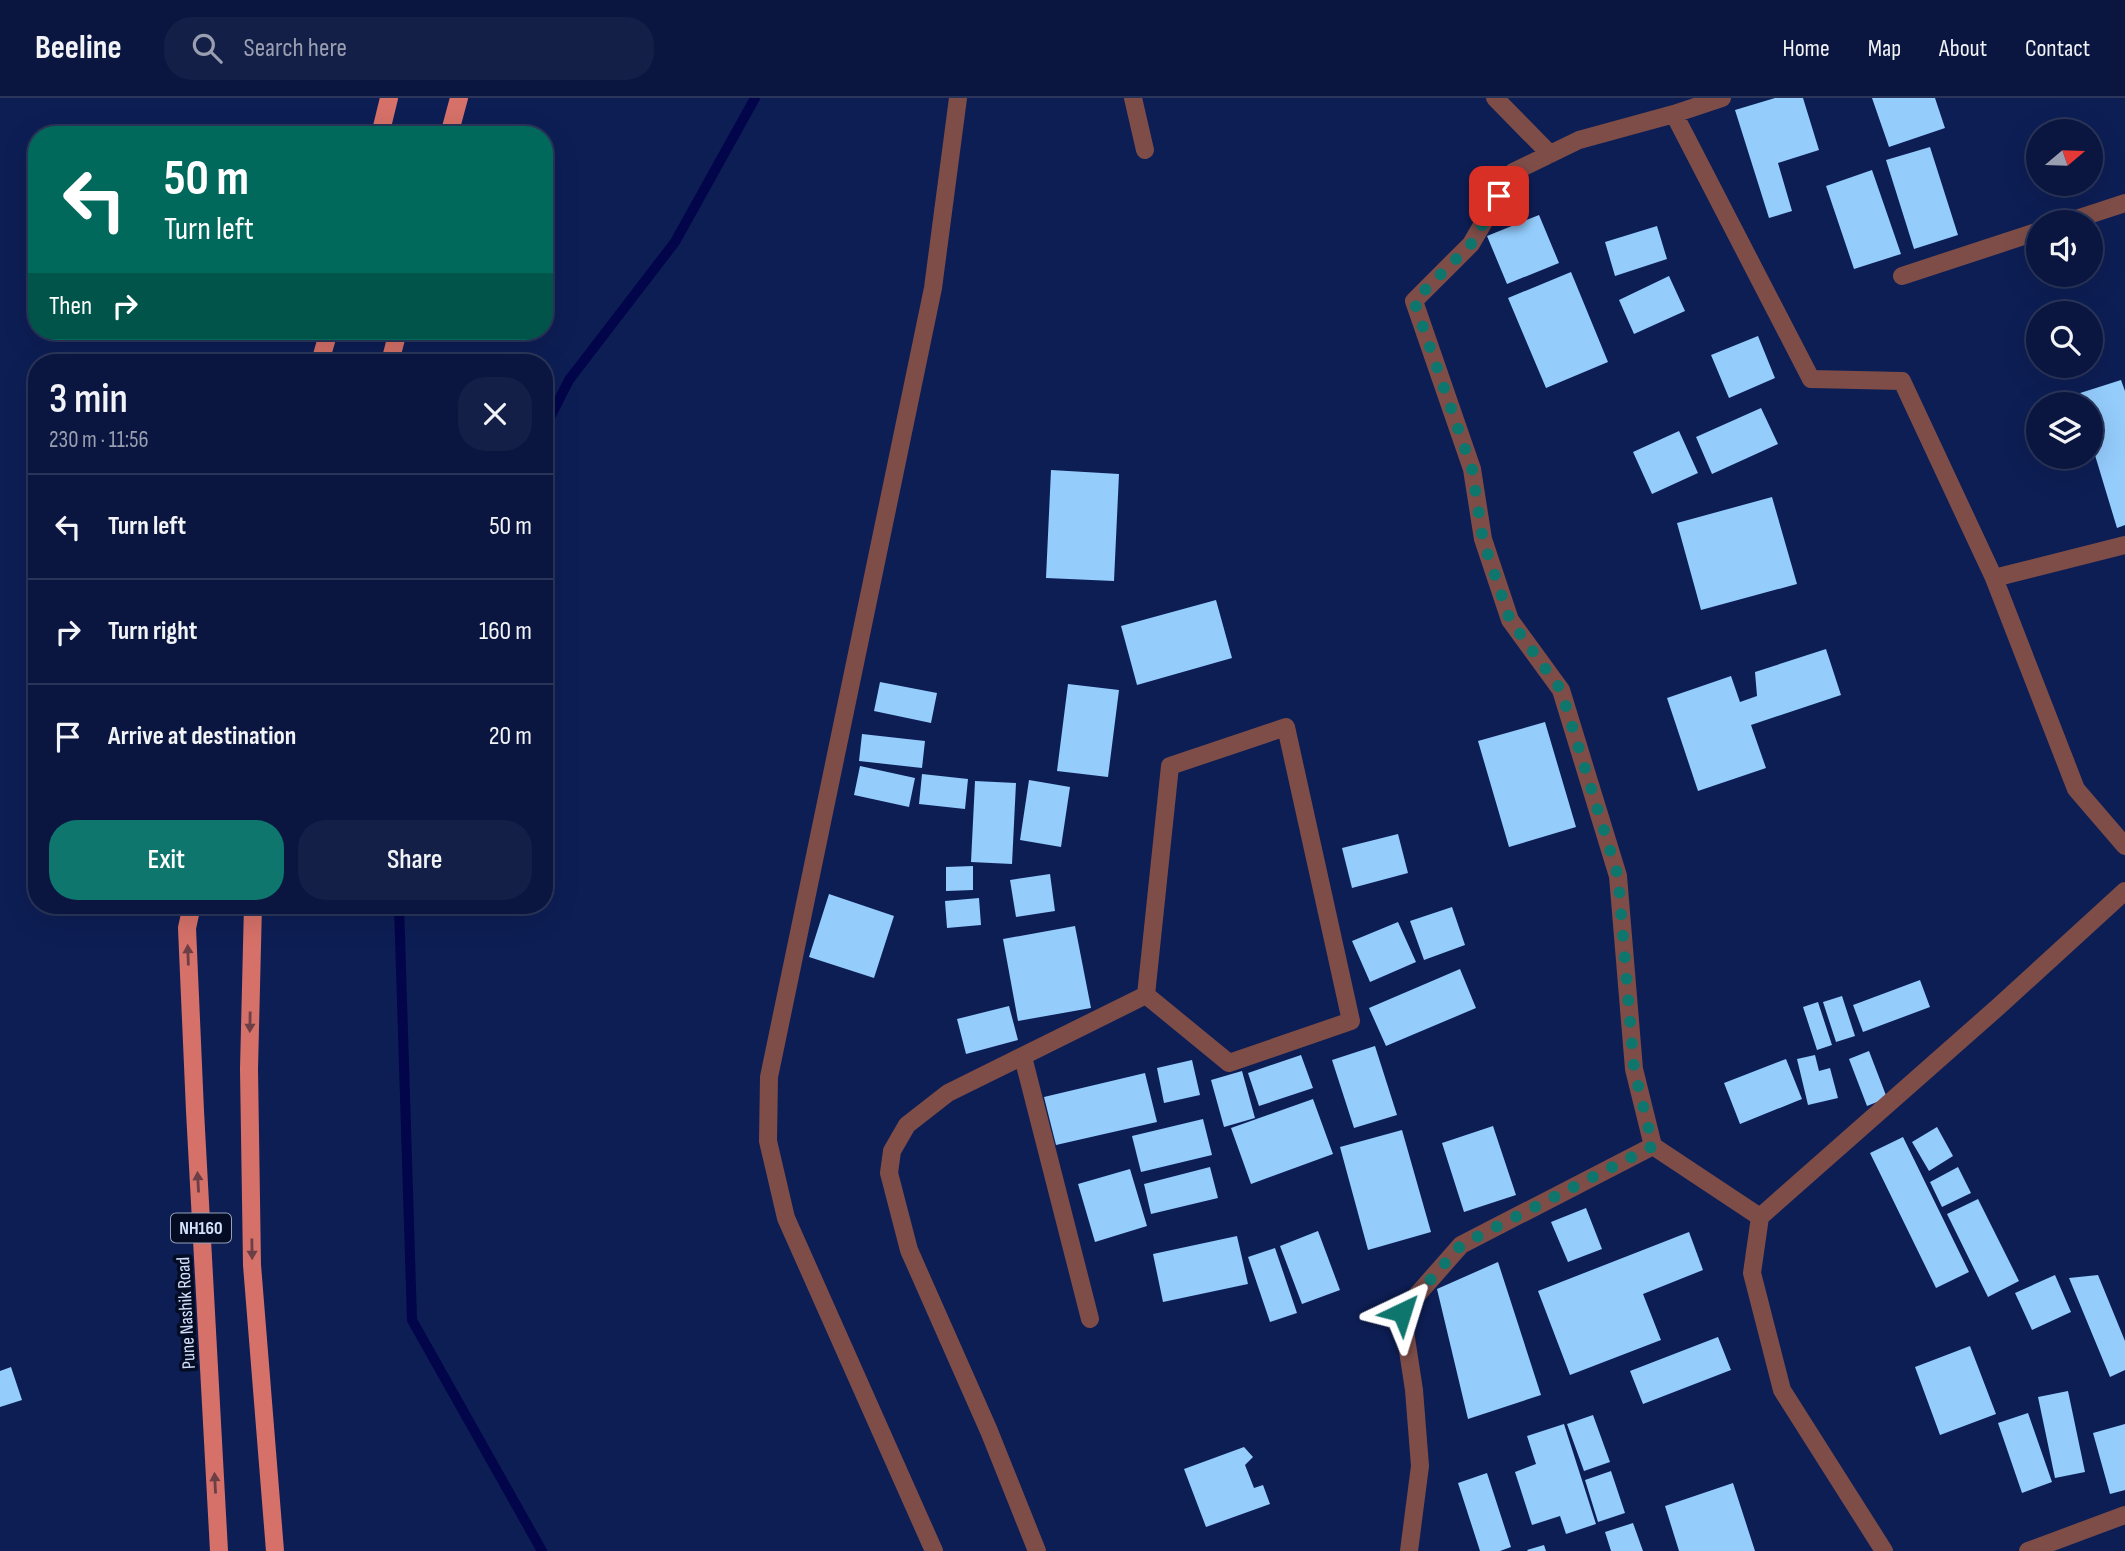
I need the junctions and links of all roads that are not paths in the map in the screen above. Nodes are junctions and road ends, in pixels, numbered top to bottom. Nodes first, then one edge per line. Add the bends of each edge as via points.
1 (389, 98) edge
2 (458, 98) edge
3 (958, 98) edge
4 (1133, 98) edge
5 (1495, 98) edge
6 (1722, 98) edge
7 (1674, 114) junction
8 (382, 126) edge
9 (451, 126) edge
10 (1145, 150) dead end
11 (1550, 154) junction
12 (2125, 203) edge
13 (2103, 210) edge
14 (2026, 235) edge
15 (1902, 276) dead end
16 (2125, 545) edge
17 (1994, 578) junction
18 (2125, 846) edge
19 (2125, 891) edge
20 (190, 914) edge
21 (253, 914) edge
22 (1146, 995) junction
23 (1023, 1057) junction
24 (1653, 1146) junction
25 (1759, 1217) junction
26 (1090, 1319) dead end
27 (2125, 1515) edge
28 (219, 1551) edge
29 (275, 1551) edge
30 (934, 1551) edge
31 (1037, 1551) edge
32 (1409, 1551) edge
33 (1884, 1551) edge
34 (2028, 1551) edge

1 - 8 main road
2 - 9 main road
3 - 30 street via 933,288 769,1077 768,1141 786,1218
4 - 10 street
5 - 11 street
6 - 7 street
7 - 11 street via 1579,140
7 - 17 street via 1811,379 1902,381
11 - 24 street via 1513,173 1471,244 1414,301 1472,469 1483,540 1510,620 1561,690 1618,876 1634,1069
12 - 13 street
14 - 15 street
16 - 17 street
17 - 18 street via 2076,789
19 - 25 street
28 -> 20 main road, Pune Nashik Road / NH160 via 192,1046
21 -> 29 main road via 252,1265
22 - 22 street via 1170,766 1286,727 1350,1021 1229,1063
22 - 23 street
23 - 26 street
23 - 31 street via 948,1093 907,1125 892,1152 889,1173 909,1250
24 - 25 street
24 - 32 street via 1461,1245 1402,1312 1420,1466
25 - 33 street via 1752,1273 1782,1390
27 - 34 street

